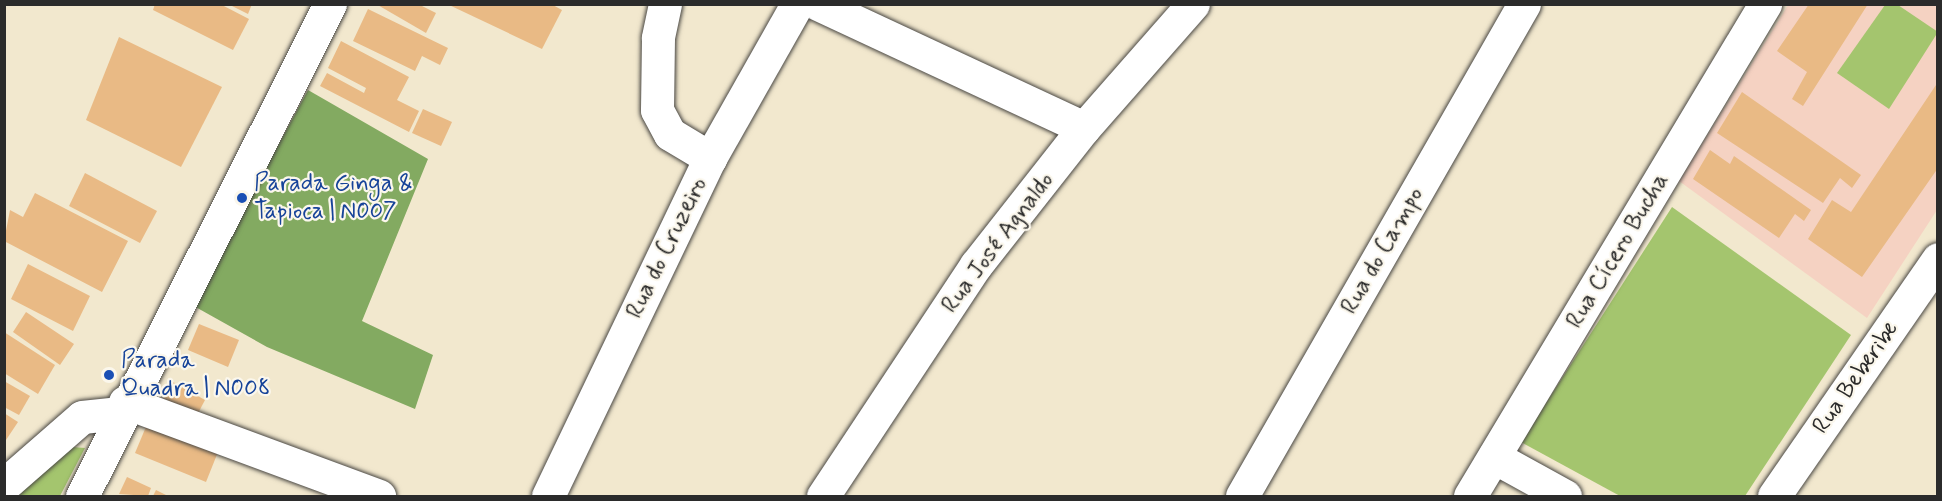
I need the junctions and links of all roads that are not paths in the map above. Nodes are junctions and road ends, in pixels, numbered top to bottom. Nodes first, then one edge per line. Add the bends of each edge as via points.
1 (330, 4) edge
2 (665, 4) edge
3 (798, 4) edge
4 (818, 4) edge
5 (1193, 4) edge
6 (1524, 4) edge
7 (1765, 4) edge
8 (1084, 128) junction
9 (710, 158) junction
10 (1938, 259) edge
11 (123, 407) junction
12 (1494, 457) junction
13 (4, 485) edge
14 (82, 496) edge
15 (379, 496) edge
16 (548, 496) edge
17 (823, 496) edge
18 (1242, 496) edge
19 (1470, 496) edge
20 (1565, 496) edge
21 (1774, 496) edge

1 - 11 street
2 - 9 street via 658,38 657,110 670,134
3 - 9 street, Rua do Cruzeiro
4 - 8 street
5 - 8 street, Rua José Agnaldo
6 - 18 street, Rua do Campo
7 - 12 street, Rua Cícero Bucha
8 - 17 street, Rua José Agnaldo via 976,265
9 - 16 street, Rua do Cruzeiro
10 - 21 street, Rua Beberibe
11 - 13 street via 82,417
11 - 14 street
11 - 15 street
12 - 19 street, Rua Cícero Bucha
12 - 20 street

